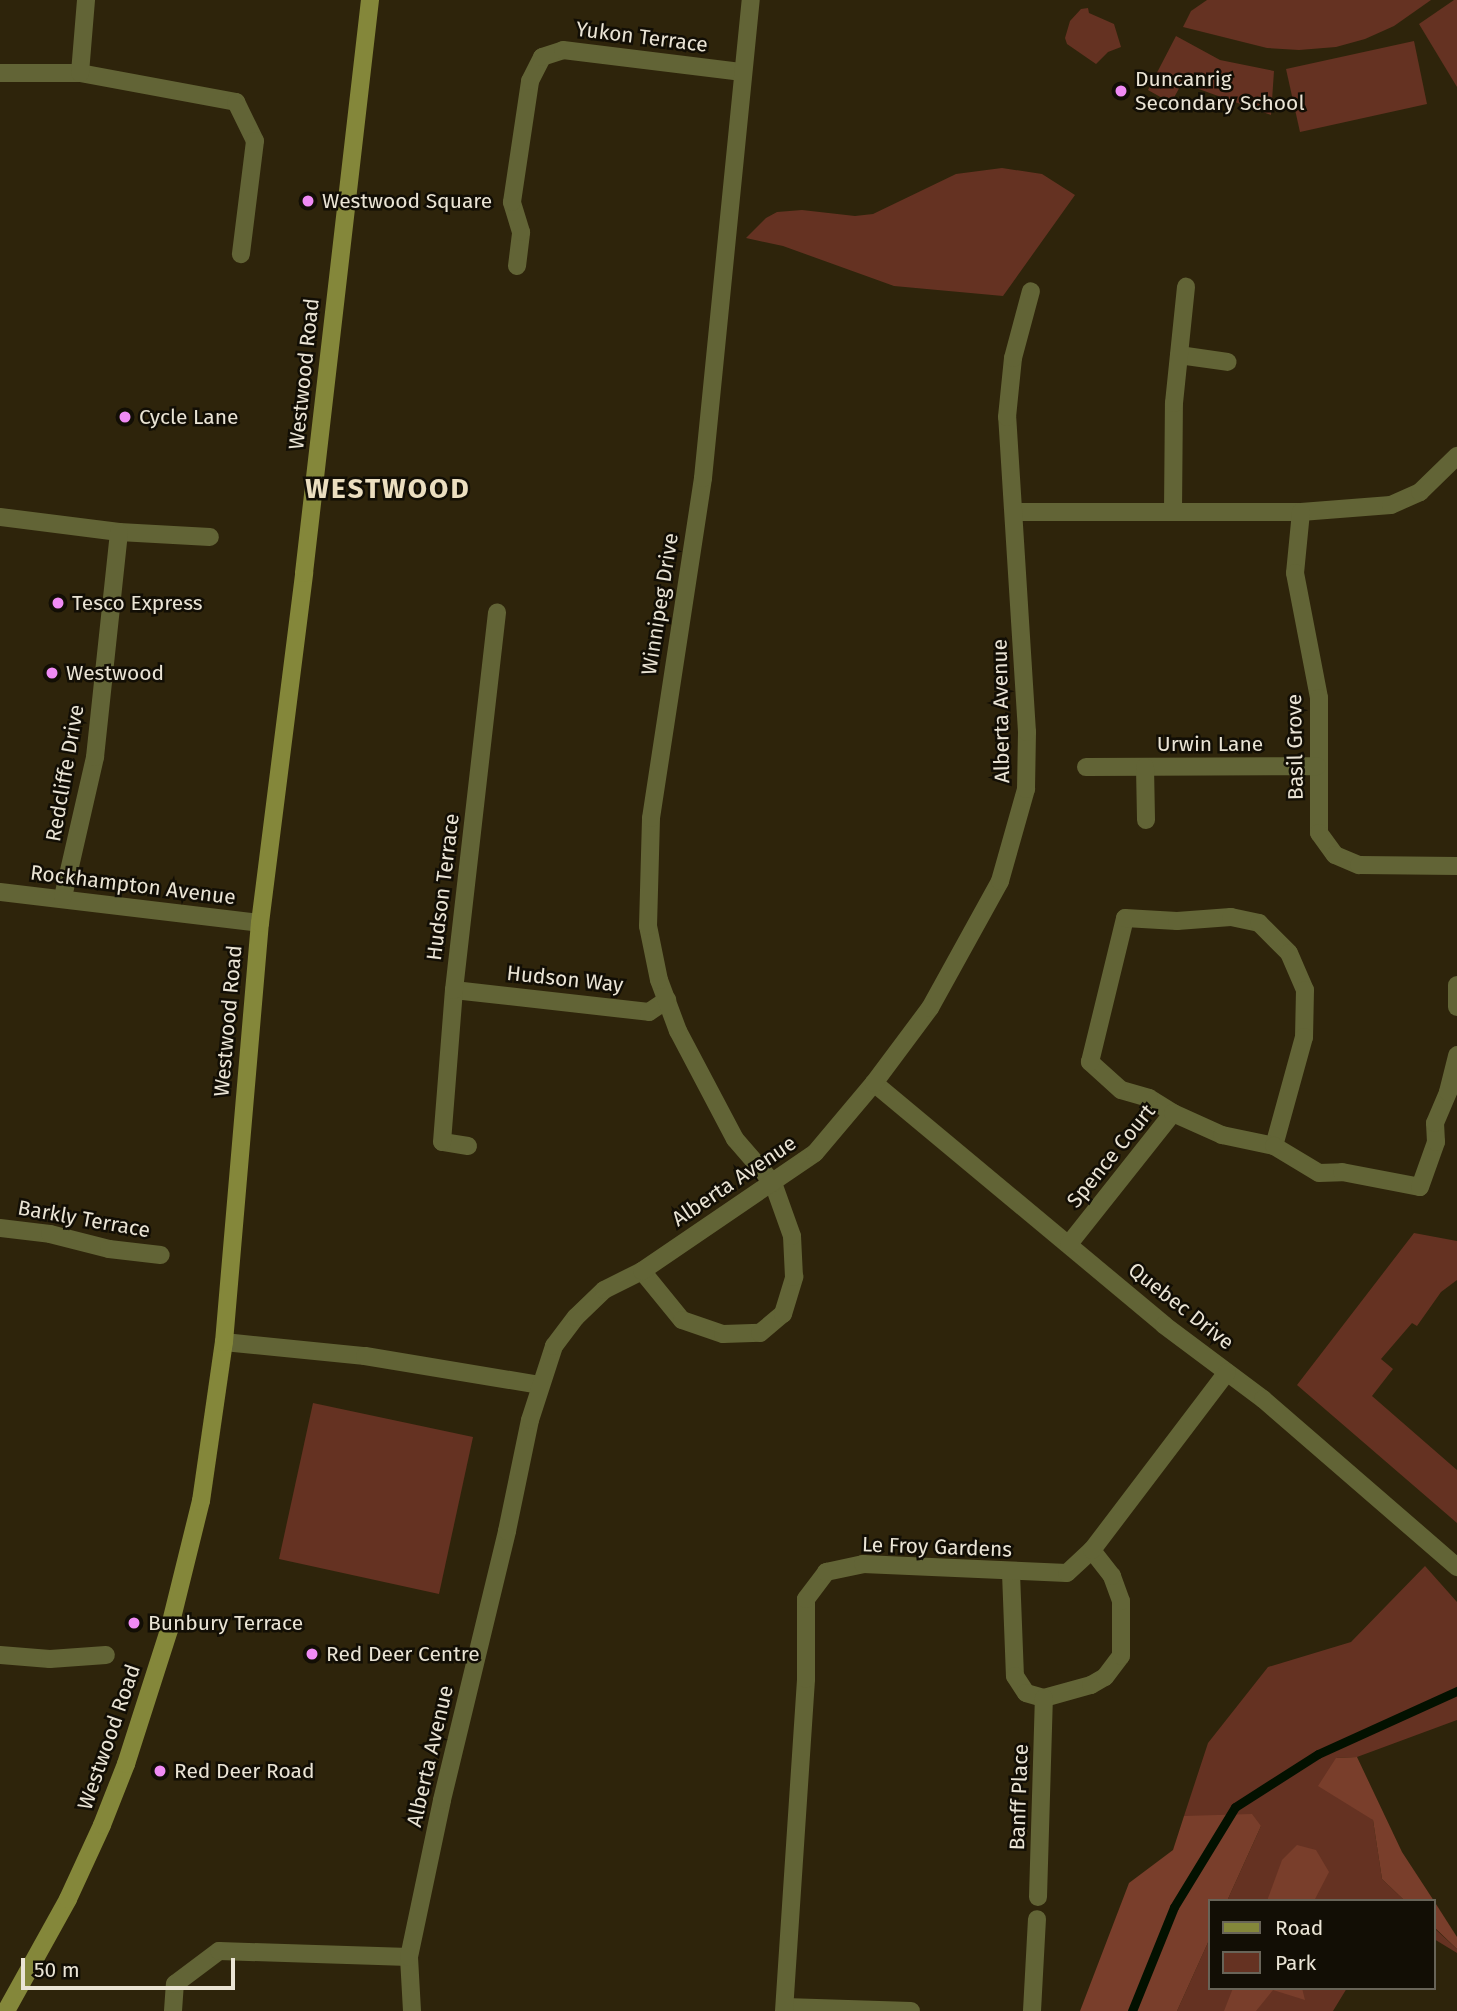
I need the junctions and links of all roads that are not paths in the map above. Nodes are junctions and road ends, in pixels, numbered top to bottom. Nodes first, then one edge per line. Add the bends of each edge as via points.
1 (86, 0) edge
2 (370, 0) edge
3 (751, 0) edge
4 (743, 72) junction
5 (80, 73) junction
6 (0, 74) edge
7 (241, 254) dead end
8 (517, 267) dead end
9 (1186, 287) dead end
10 (1031, 291) dead end
11 (1179, 355) junction
12 (1228, 362) dead end
13 (1457, 456) edge
14 (1173, 511) junction
15 (1015, 512) junction
16 (1300, 512) junction
17 (0, 517) edge
18 (119, 532) junction
19 (210, 537) dead end
20 (497, 612) dead end
21 (1086, 766) dead end
22 (1317, 766) junction
23 (1145, 767) junction
24 (1146, 820) dead end
25 (1457, 866) edge
26 (0, 892) edge
27 (63, 897) junction
28 (260, 923) junction
29 (1457, 985) edge
30 (454, 990) junction
31 (667, 1000) junction
32 (1457, 1007) edge
33 (1457, 1055) edge
34 (874, 1083) junction
35 (1173, 1113) junction
36 (468, 1146) dead end
37 (1274, 1146) junction
38 (773, 1183) junction
39 (0, 1228) edge
40 (1069, 1244) junction
41 (160, 1255) dead end
42 (642, 1271) junction
43 (224, 1342) junction
44 (1227, 1372) junction
45 (541, 1385) junction
46 (1092, 1550) junction
47 (1457, 1567) edge
48 (1011, 1573) junction
49 (0, 1655) edge
50 (106, 1655) dead end
51 (1044, 1698) junction
52 (1038, 1897) dead end
53 (1037, 1919) dead end
54 (409, 1958) junction
55 (785, 2009) edge
56 (6, 2011) edge
57 (173, 2011) edge
58 (412, 2011) edge
59 (911, 2011) edge
60 (1032, 2011) edge

1 - 5 street
2 - 28 street, Westwood Road
3 - 4 street, Winnipeg Drive
4 - 8 street, Yukon Terrace via 563,50 542,57 530,81 512,202 521,232
4 - 31 street, Winnipeg Drive via 704,478 651,818 648,926
5 - 6 street
5 - 7 street via 236,102 255,141
9 - 11 street
10 - 15 street, Alberta Avenue via 1013,358 1007,417
11 - 12 street
11 - 14 street
13 - 16 street via 1420,492 1391,505
14 - 15 street
14 - 16 street
15 - 34 street, Alberta Avenue via 1027,732 1026,789 1020,819 1000,881 978,925 930,1008
16 - 22 street, Basil Grove via 1295,573 1319,698
17 - 18 street
18 - 19 street
18 - 27 street, Redcliffe Drive via 95,757
20 - 30 street, Hudson Terrace
21 - 23 street, Urwin Lane
22 - 23 street, Urwin Lane
22 - 25 street, Basil Grove via 1319,833 1335,855 1359,865
23 - 24 street, Urwin Lane
26 - 27 street, Rockhampton Avenue
27 - 28 street, Rockhampton Avenue
28 - 43 street, Westwood Road
29 - 32 street
30 - 31 street, Hudson Way via 649,1012
30 - 36 street, Hudson Terrace via 442,1142
31 - 38 street, Winnipeg Drive via 678,1031 735,1139
33 - 37 street, Spence Court via 1420,1187 1342,1172 1319,1174
34 - 38 street, Alberta Avenue via 815,1153
34 - 40 street, Quebec Drive
35 - 37 street, Spence Court via 1222,1135
35 - 37 street via 1149,1098 1121,1090 1090,1062 1125,918 1231,918 1259,923 1289,953 1305,990 1304,1037
35 - 40 street, Spence Court
38 - 42 street, Alberta Avenue
38 - 42 street via 792,1236 794,1277 783,1314 760,1334 723,1334 682,1320
39 - 41 street, Barkly Terrace via 50,1234 109,1250
40 - 44 street, Quebec Drive
42 - 45 street, Alberta Avenue via 604,1290 576,1317 554,1346
43 - 45 street via 365,1356
43 - 56 street, Westwood Road via 201,1501 138,1731 80,1874
44 - 46 street, Le Froy Gardens
44 - 47 street, Quebec Drive
45 - 54 street, Alberta Avenue
46 - 48 street, Le Froy Gardens via 1067,1573
46 - 51 street via 1112,1576 1121,1601 1121,1656 1105,1677 1091,1685
48 - 51 street via 1015,1676 1026,1693
48 - 55 street, Le Froy Gardens via 863,1564 826,1572 806,1599 806,1679
49 - 50 street via 50,1659
51 - 52 street, Banff Place
53 - 60 street
54 - 57 street via 219,1951 175,1984
54 - 58 street, Alberta Avenue
55 - 59 street

